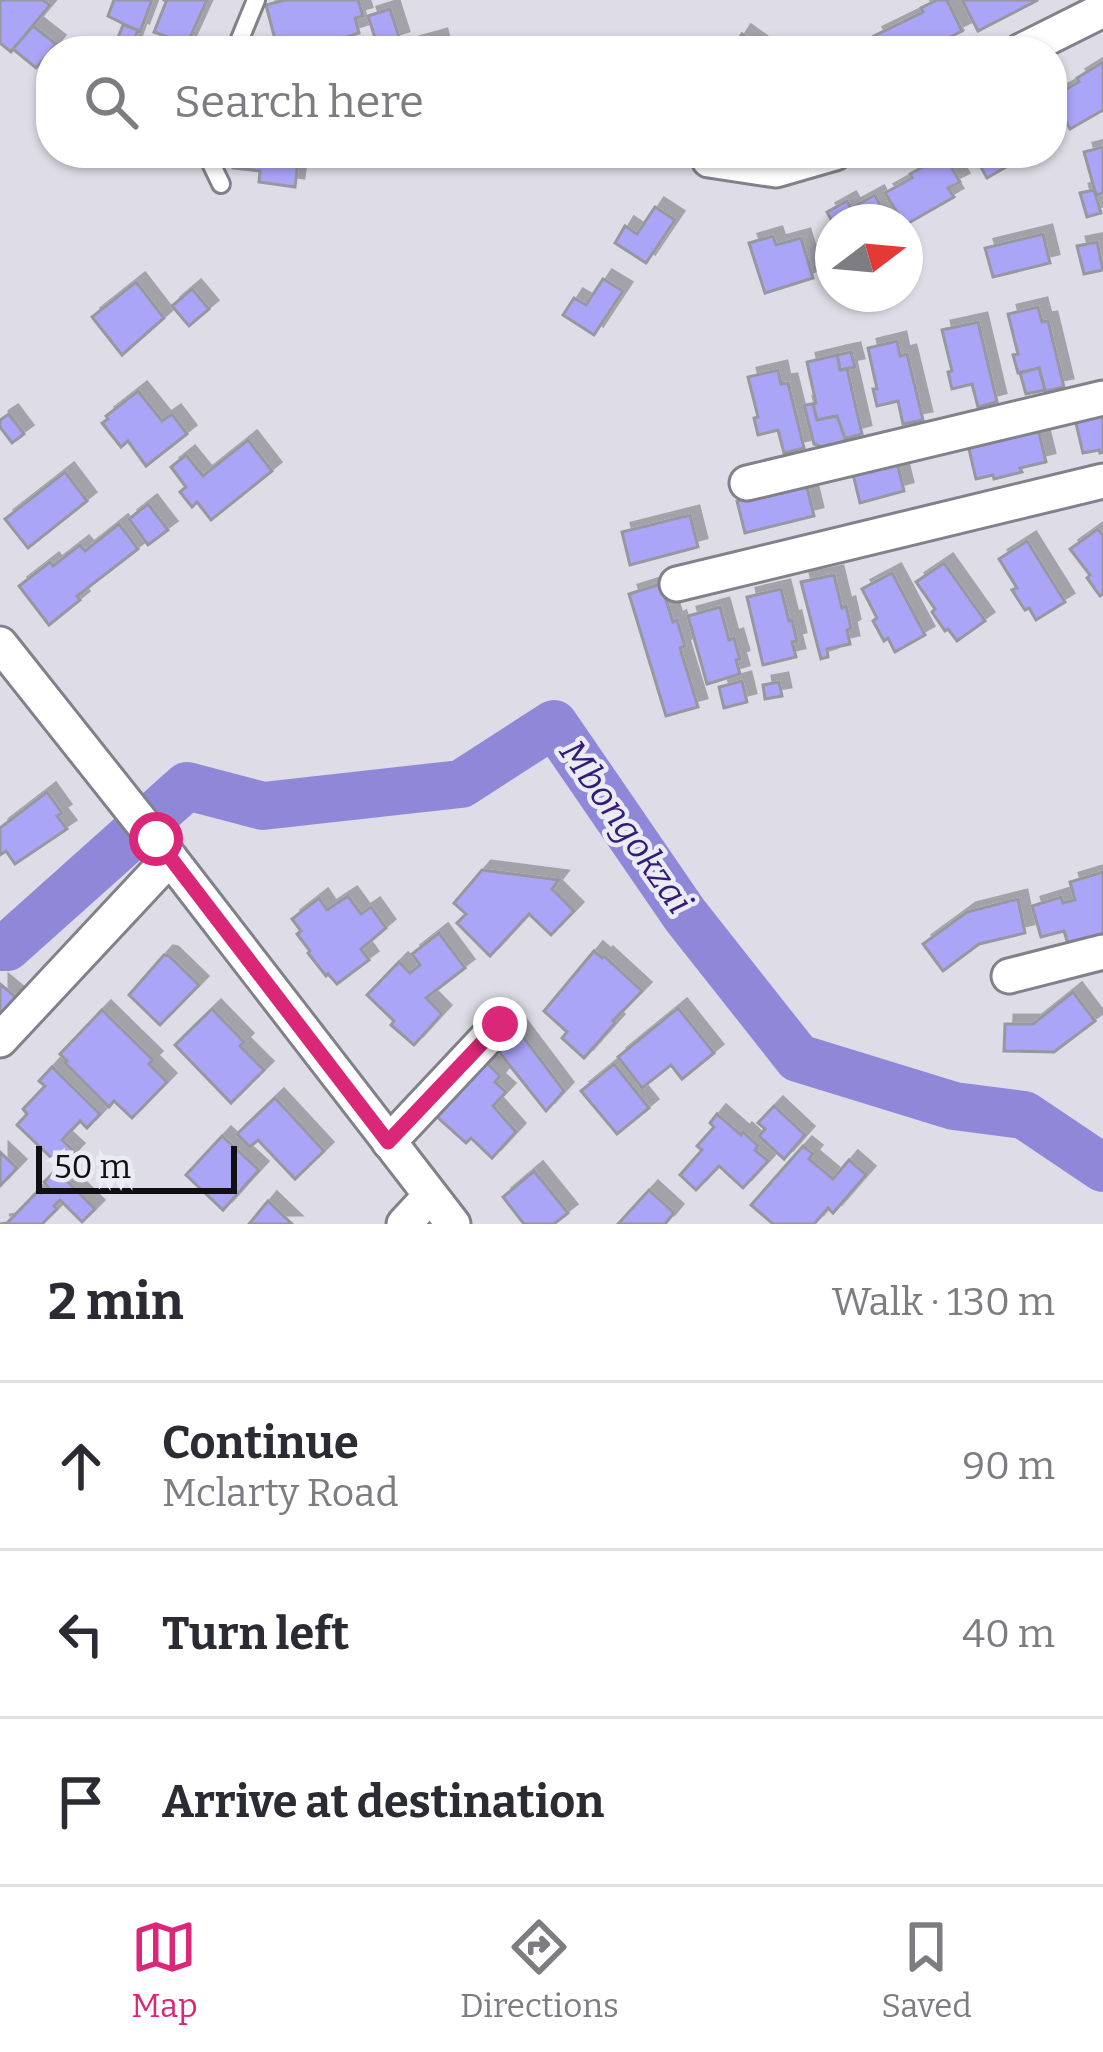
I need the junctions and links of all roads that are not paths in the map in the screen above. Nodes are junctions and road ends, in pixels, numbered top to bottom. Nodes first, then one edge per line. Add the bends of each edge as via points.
1 (256, 0) edge
2 (1103, 10) edge
3 (241, 36) edge
4 (1052, 36) edge
5 (213, 168) edge
6 (221, 184) dead end
7 (1103, 398) edge
8 (1103, 481) edge
9 (747, 483) dead end
10 (677, 584) dead end
11 (0, 644) edge
12 (163, 849) junction
13 (1103, 952) edge
14 (1010, 976) dead end
15 (500, 1024) dead end
16 (0, 1040) edge
17 (388, 1142) junction
18 (430, 1196) junction
19 (404, 1224) edge
20 (453, 1224) edge

1 - 3 lane
2 - 4 street
5 - 6 lane
7 - 9 street
8 - 10 street
11 - 12 street
12 - 16 street
12 - 17 street
13 - 14 street
15 - 17 street
17 - 18 street
18 - 19 street
18 - 20 street

